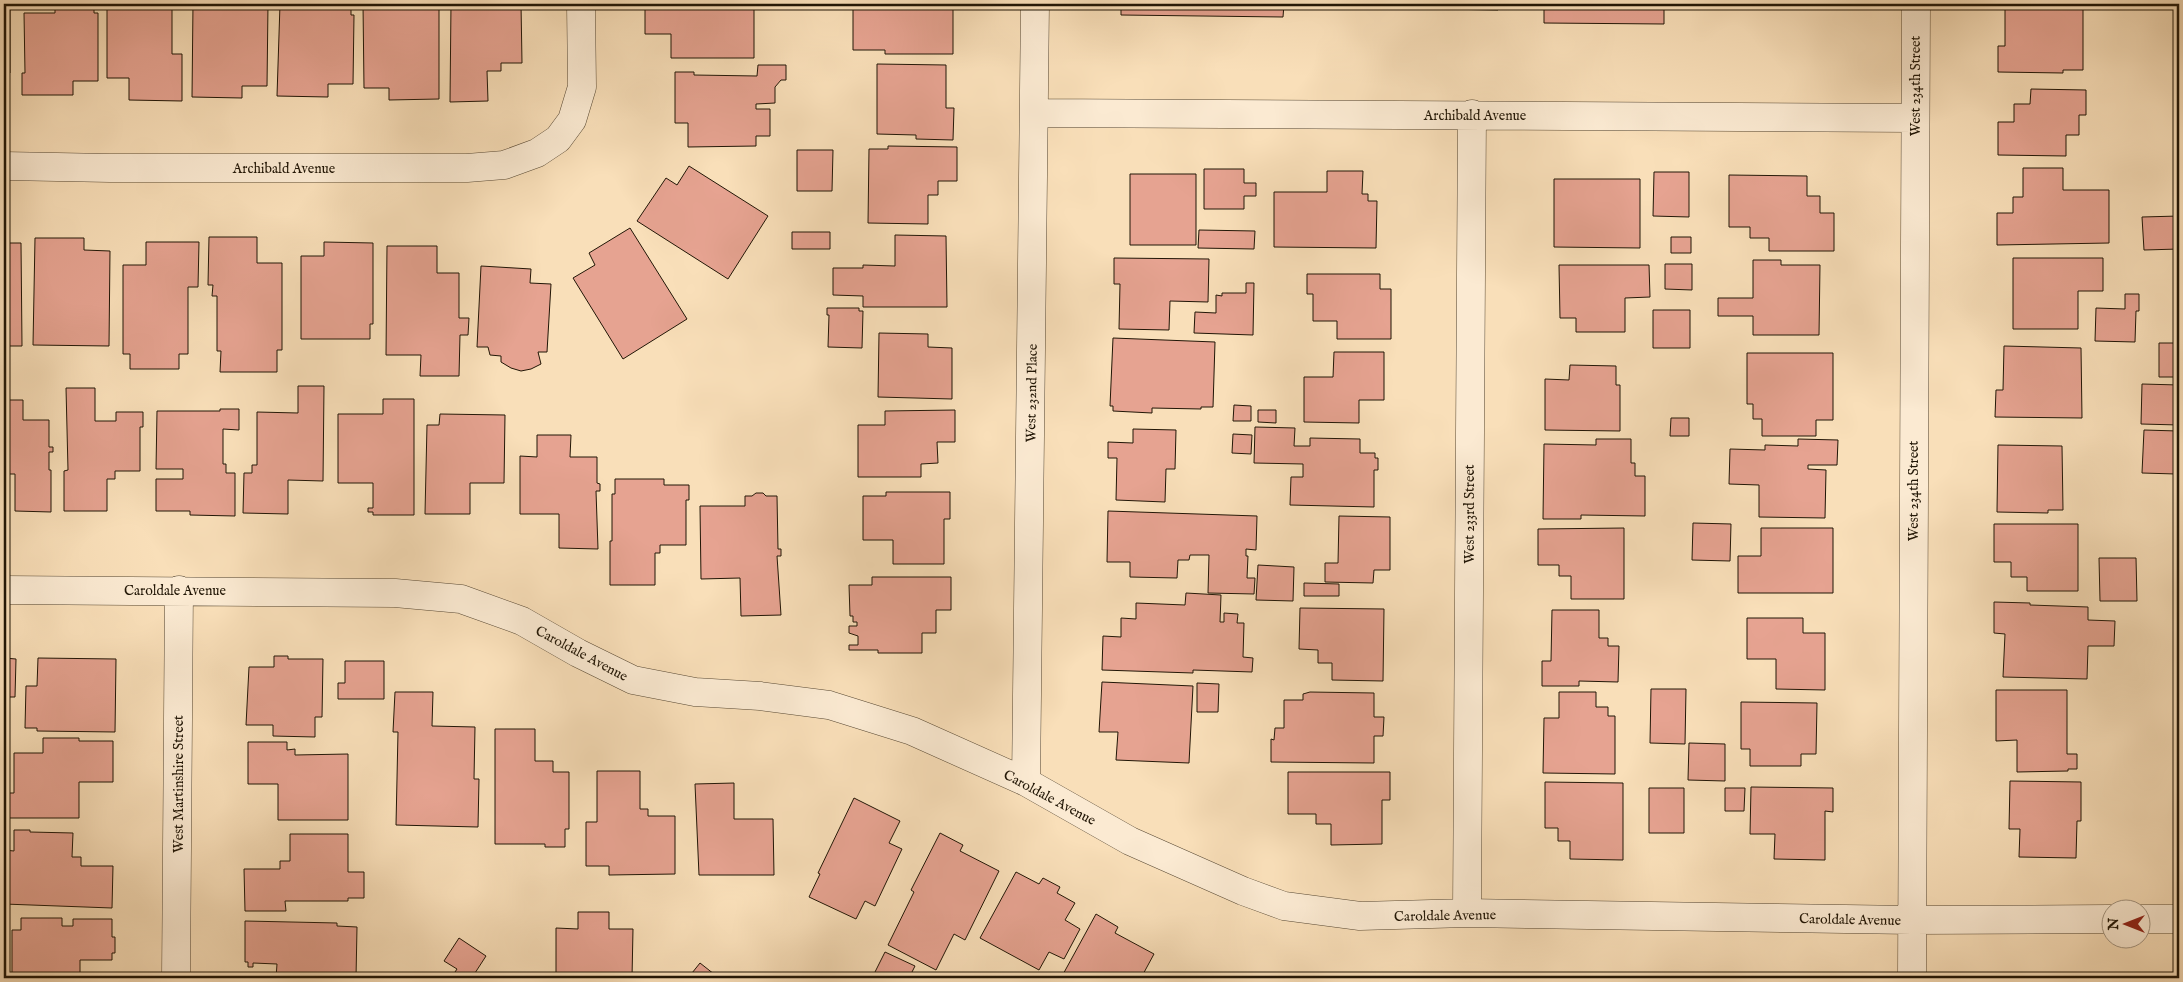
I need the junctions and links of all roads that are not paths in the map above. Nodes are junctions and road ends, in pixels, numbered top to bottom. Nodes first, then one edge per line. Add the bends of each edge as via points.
1 (581, 4) edge
2 (1035, 4) edge
3 (1916, 4) edge
4 (1035, 113) junction
5 (1472, 114) junction
6 (1915, 118) junction
7 (4, 166) edge
8 (4, 590) edge
9 (179, 590) junction
10 (1026, 782) junction
11 (1466, 913) junction
12 (2100, 919) edge
13 (2150, 919) edge
14 (2179, 919) edge
15 (1912, 920) junction
16 (176, 978) edge
17 (1912, 978) edge

1 - 7 street, Archibald Avenue via 582,87 572,120 558,139 537,152 504,165 467,168
2 - 4 street, West 232nd Place
3 - 6 street, West 234th Street
4 - 5 street, Archibald Avenue
4 - 10 street, West 232nd Place
5 - 6 street, Archibald Avenue
5 - 11 street, West 233rd Street
6 - 15 street, West 234th Street
8 - 9 street, Caroldale Avenue
9 - 10 street, Caroldale Avenue via 395,592 460,599 522,621 633,680 695,692 829,704 912,731
9 - 16 street, West Martinshire Street
10 - 11 street, Caroldale Avenue via 1130,840 1284,906 1360,916
11 - 15 street, Caroldale Avenue
12 - 15 street, Caroldale Avenue
13 - 14 street
15 - 17 street, West 234th Street

